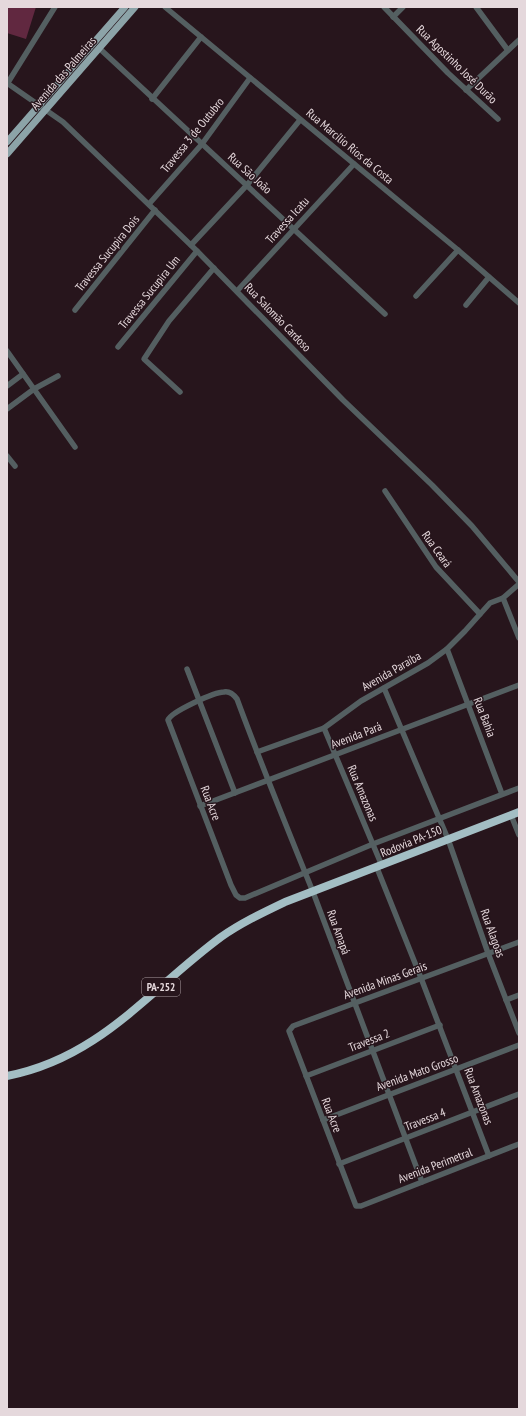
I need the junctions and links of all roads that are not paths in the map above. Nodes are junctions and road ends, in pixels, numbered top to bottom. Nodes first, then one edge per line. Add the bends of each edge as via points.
1 (55, 7) edge
2 (125, 7) edge
3 (135, 7) edge
4 (165, 7) edge
5 (384, 7) edge
6 (403, 7) edge
7 (476, 7) edge
8 (393, 17) junction
9 (201, 37) junction
10 (519, 40) edge
11 (99, 48) junction
12 (507, 49) junction
13 (250, 78) junction
14 (7, 83) edge
15 (466, 90) junction
16 (152, 99) junction
17 (39, 105) junction
18 (46, 109) junction
19 (498, 119) dead end
20 (300, 120) junction
21 (7, 142) edge
22 (202, 144) junction
23 (7, 154) edge
24 (354, 164) junction
25 (247, 185) junction
26 (149, 204) junction
27 (155, 210) junction
28 (295, 229) junction
29 (191, 246) junction
30 (458, 250) junction
31 (197, 251) junction
32 (214, 268) junction
33 (489, 277) junction
34 (237, 291) junction
35 (416, 296) dead end
36 (519, 304) edge
37 (466, 305) dead end
38 (75, 310) dead end
39 (385, 314) dead end
40 (118, 347) dead end
41 (7, 351) edge
42 (23, 374) junction
43 (58, 376) dead end
44 (7, 386) edge
45 (34, 389) junction
46 (180, 392) dead end
47 (7, 409) edge
48 (75, 447) dead end
49 (7, 456) edge
50 (15, 466) dead end
51 (384, 491) dead end
52 (519, 583) edge
53 (503, 598) junction
54 (480, 614) junction
55 (519, 638) edge
56 (447, 649) junction
57 (187, 669) dead end
58 (519, 685) edge
59 (384, 688) junction
60 (199, 701) junction
61 (468, 704) junction
62 (324, 728) junction
63 (402, 729) junction
64 (257, 752) junction
65 (335, 755) junction
66 (268, 780) junction
67 (519, 788) edge
68 (235, 793) junction
69 (502, 794) junction
70 (200, 806) junction
71 (515, 813) edge
72 (439, 820) junction
73 (519, 835) edge
74 (448, 839) junction
75 (373, 844) junction
76 (379, 867) junction
77 (305, 874) junction
78 (313, 892) junction
79 (519, 942) edge
80 (488, 953) junction
81 (421, 978) junction
82 (519, 995) edge
83 (506, 1000) junction
84 (354, 1003) junction
85 (440, 1025) junction
86 (290, 1028) joint
87 (519, 1034) edge
88 (519, 1045) edge
89 (372, 1050) junction
90 (456, 1069) junction
91 (7, 1076) edge
92 (306, 1076) junction
93 (388, 1094) junction
94 (519, 1094) edge
95 (473, 1112) junction
96 (323, 1120) junction
97 (406, 1138) junction
98 (519, 1144) edge
99 (489, 1156) junction
100 (339, 1164) junction
101 (422, 1182) junction
102 (358, 1207) joint

1 - 14 street
2 - 17 main road, Avenida das Palmeiras
3 - 11 main road, Avenida das Palmeiras
4 - 9 street, Rua Marcílio Rios da Costa
5 - 8 street, Rua Agostinho José Durão
6 - 8 street
7 - 12 street
8 - 15 street, Rua Agostinho José Durão
9 - 13 street, Rua Marcílio Rios da Costa
9 - 16 street
10 - 12 street
11 - 16 street, Rua São João
11 - 18 main road, Avenida das Palmeiras
12 - 15 street
13 - 20 street, Rua Marcílio Rios da Costa
13 - 22 street, Travessa 3 de Outubro
14 - 17 street, Rua Salomão Cardoso
15 - 19 street, Rua Agostinho José Durão
16 - 22 street, Rua São João
17 - 18 street, Rua Salomão Cardoso
17 - 21 main road, Avenida das Palmeiras
18 - 23 main road, Avenida das Palmeiras
18 - 26 street, Rua Salomão Cardoso
20 - 24 street, Rua Marcílio Rios da Costa
20 - 25 street
22 - 25 street, Rua São João
22 - 26 street, Travessa 3 de Outubro
24 - 28 street, Travessa Icatu
24 - 30 street, Rua Marcílio Rios da Costa
25 - 28 street, Rua São João
25 - 29 street
26 - 27 street, Rua Salomão Cardoso
27 - 29 street, Rua Salomão Cardoso
27 - 38 street, Travessa Sucupira Dois
28 - 34 street, Travessa Icatu
28 - 39 street, Rua São João
29 - 31 street, Rua Salomão Cardoso
30 - 33 street, Rua Marcílio Rios da Costa
30 - 35 street
31 - 32 street, Rua Salomão Cardoso
31 - 40 street, Travessa Sucupira Um
32 - 34 street, Rua Salomão Cardoso
32 - 46 street via 169,321 144,359
33 - 36 street, Rua Marcílio Rios da Costa
33 - 37 street
34 - 52 street, Rua Salomão Cardoso via 450,504
41 - 42 street
42 - 44 street
42 - 45 street
43 - 45 street
45 - 47 street
45 - 48 street
49 - 50 street
51 - 54 street, Rua Ceará via 436,567
52 - 53 street, Avenida Paraíba
53 - 54 street, Avenida Paraíba via 494,600
53 - 55 street
54 - 56 street, Avenida Paraíba
56 - 59 street, Avenida Paraíba
56 - 61 street, Rua Bahia
57 - 60 street
58 - 61 street, Avenida Pará
59 - 62 street, Avenida Paraíba
59 - 63 street
60 - 64 street, Rua Amapá via 222,692 231,693 237,699
60 - 68 street
60 - 70 street, Rua Acre via 171,715 168,720
61 - 63 street, Avenida Pará
61 - 69 street, Rua Bahia
62 - 64 street, Avenida Paraíba
62 - 65 street, Rua Amazonas
63 - 65 street, Avenida Pará
63 - 72 street
64 - 66 street, Rua Amapá
65 - 66 street, Avenida Pará
65 - 75 street, Rua Amazonas
66 - 68 street, Avenida Pará
66 - 77 street, Rua Amapá
67 - 69 street
68 - 70 street, Avenida Pará
69 - 72 street
70 - 77 street, Rua Acre via 236,896 240,898
71 - 73 street
71 - 74 highway, Rodovia PA-150 / PA-252
72 - 74 street, Rua Alagoas
72 - 75 street
74 - 76 highway, Rodovia PA-150 / PA-252
74 - 80 street, Rua Alagoas
75 - 76 street, Rua Amazonas
75 - 77 street
76 - 78 highway, Rodovia PA-150 / PA-252
76 - 81 street, Rua Amazonas
77 - 78 street, Rua Amapá
78 - 84 street, Rua Amapá
78 - 91 highway, PA-252 via 285,902 237,926 104,1034 74,1053 30,1071
79 - 80 street
80 - 81 street, Avenida Minas Gerais
80 - 83 street, Rua Alagoas
81 - 84 street, Avenida Minas Gerais
81 - 85 street, Rua Amazonas
82 - 83 street
83 - 87 street, Rua Alagoas
84 - 86 street, Avenida Minas Gerais
84 - 89 street, Rua Amapá
85 - 89 street, Travessa 2
85 - 90 street, Rua Amazonas
86 - 92 street, Rua Acre via 289,1035
88 - 90 street, Avenida Mato Grosso
89 - 92 street, Travessa 2
89 - 93 street, Rua Amapá
90 - 93 street, Avenida Mato Grosso
90 - 95 street, Rua Amazonas
92 - 96 street, Rua Acre
93 - 96 street, Avenida Mato Grosso
93 - 97 street, Rua Amapá
94 - 95 street, Travessa 4
95 - 97 street, Travessa 4
95 - 99 street, Rua Amazonas
96 - 100 street, Rua Acre
97 - 100 street, Travessa 4
97 - 101 street, Rua Amapá
98 - 99 street, Avenida Perimetral
99 - 101 street, Avenida Perimetral
100 - 102 street, Rua Acre via 354,1205
101 - 102 street, Avenida Perimetral

